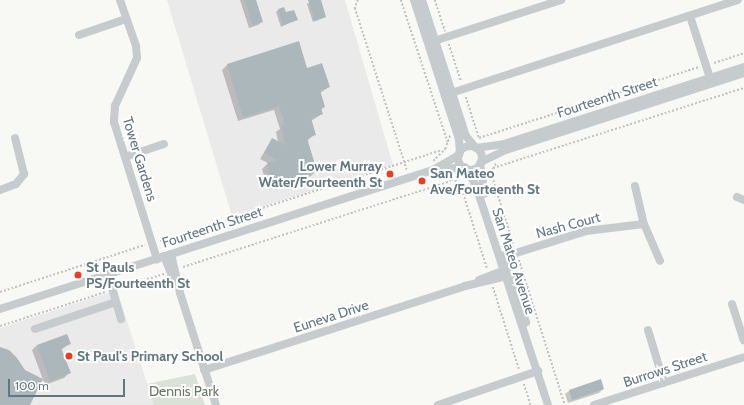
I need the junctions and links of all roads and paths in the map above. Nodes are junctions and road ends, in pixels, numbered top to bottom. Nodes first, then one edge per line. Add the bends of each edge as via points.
1 (120, 0) edge
2 (358, 0) edge
3 (401, 0) edge
4 (414, 0) edge
5 (422, 0) edge
6 (435, 0) edge
7 (561, 0) edge
8 (738, 0) edge
9 (690, 16) junction
10 (126, 19) junction
11 (79, 35) dead end
12 (447, 36) junction
13 (431, 42) junction
14 (744, 53) edge
15 (706, 65) junction
16 (744, 67) edge
17 (744, 73) edge
18 (711, 81) junction
19 (744, 88) edge
20 (448, 94) junction
21 (478, 134) dead end
22 (15, 138) dead end
23 (164, 144) dead end
24 (475, 147) junction
25 (460, 154) junction
26 (125, 157) junction
27 (404, 162) junction
28 (481, 163) junction
29 (495, 164) dead end
30 (465, 168) junction
31 (493, 168) junction
32 (433, 170) junction
33 (409, 178) junction
34 (635, 186) dead end
35 (0, 190) edge
36 (644, 224) junction
37 (152, 243) junction
38 (517, 253) junction
39 (164, 256) junction
40 (502, 257) junction
41 (660, 261) dead end
42 (173, 271) junction
43 (507, 273) junction
44 (108, 274) junction
45 (490, 278) junction
46 (112, 290) junction
47 (0, 292) edge
48 (116, 302) junction
49 (732, 304) dead end
50 (0, 309) edge
51 (121, 319) dead end
52 (0, 326) edge
53 (35, 329) dead end
54 (648, 330) dead end
55 (744, 340) edge
56 (744, 357) edge
57 (204, 370) junction
58 (538, 373) junction
59 (522, 378) junction
60 (664, 382) junction
61 (216, 405) edge
62 (438, 405) edge
63 (531, 405) edge
64 (548, 405) edge
65 (565, 405) edge
66 (594, 405) edge

1 - 10 street, Tower Gardens
2 - 27 path via 355,8
3 - 27 path via 448,143 442,150
4 - 13 street
5 - 13 street
6 - 12 path
7 - 12 street
8 - 9 street
9 - 15 street
9 - 20 street
10 - 11 street
10 - 26 street, Tower Gardens via 137,58 115,106 113,117
12 - 13 street
13 - 20 street
14 - 15 path
15 - 18 street
15 - 21 path via 486,136 479,138
16 - 18 street, Fourteenth Street
17 - 18 street, Fourteenth Street
18 - 24 street, Fourteenth Street via 504,144
18 - 28 street, Fourteenth Street via 506,150
19 - 31 path
20 - 24 street via 466,136
20 - 25 street via 459,138
22 - 35 street via 24,174 16,184
23 - 26 street
24 - 25 street via 468,146
24 - 28 street via 482,156
25 - 30 street via 460,162
25 - 32 street, Fourteenth Street
26 - 37 street, Tower Gardens
27 - 33 path
27 - 37 path
28 - 30 street via 472,169
28 - 40 street, San Mateo Avenue via 482,185
29 - 31 path
30 - 32 street, Fourteenth Street
30 - 40 street, San Mateo Avenue via 476,186
31 - 38 path via 491,173
32 - 33 street, Fourteenth Street
33 - 39 street, Fourteenth Street
34 - 36 street
36 - 38 street, Nash Court via 586,231
36 - 41 street
37 - 39 street, Tower Gardens
37 - 47 path
38 - 40 street, Nash Court
38 - 65 path
39 - 42 street, Tower Gardens
39 - 44 street, Fourteenth Street
40 - 43 street, San Mateo Avenue
42 - 45 path via 455,180 461,186
42 - 46 path
42 - 57 street, Tower Gardens
43 - 45 street, Euneva Drive
43 - 58 street, San Mateo Avenue via 526,322 528,341
44 - 46 street
44 - 50 street, Fourteenth Street
45 - 57 street, Euneva Drive
45 - 59 path
46 - 48 street
46 - 52 path
48 - 51 street
48 - 53 street
49 - 55 street
54 - 60 street
56 - 60 street, Burrows Street
57 - 61 street, Tower Gardens
58 - 59 street
58 - 64 street, San Mateo Avenue
59 - 62 street
59 - 63 path
60 - 66 street, Burrows Street

